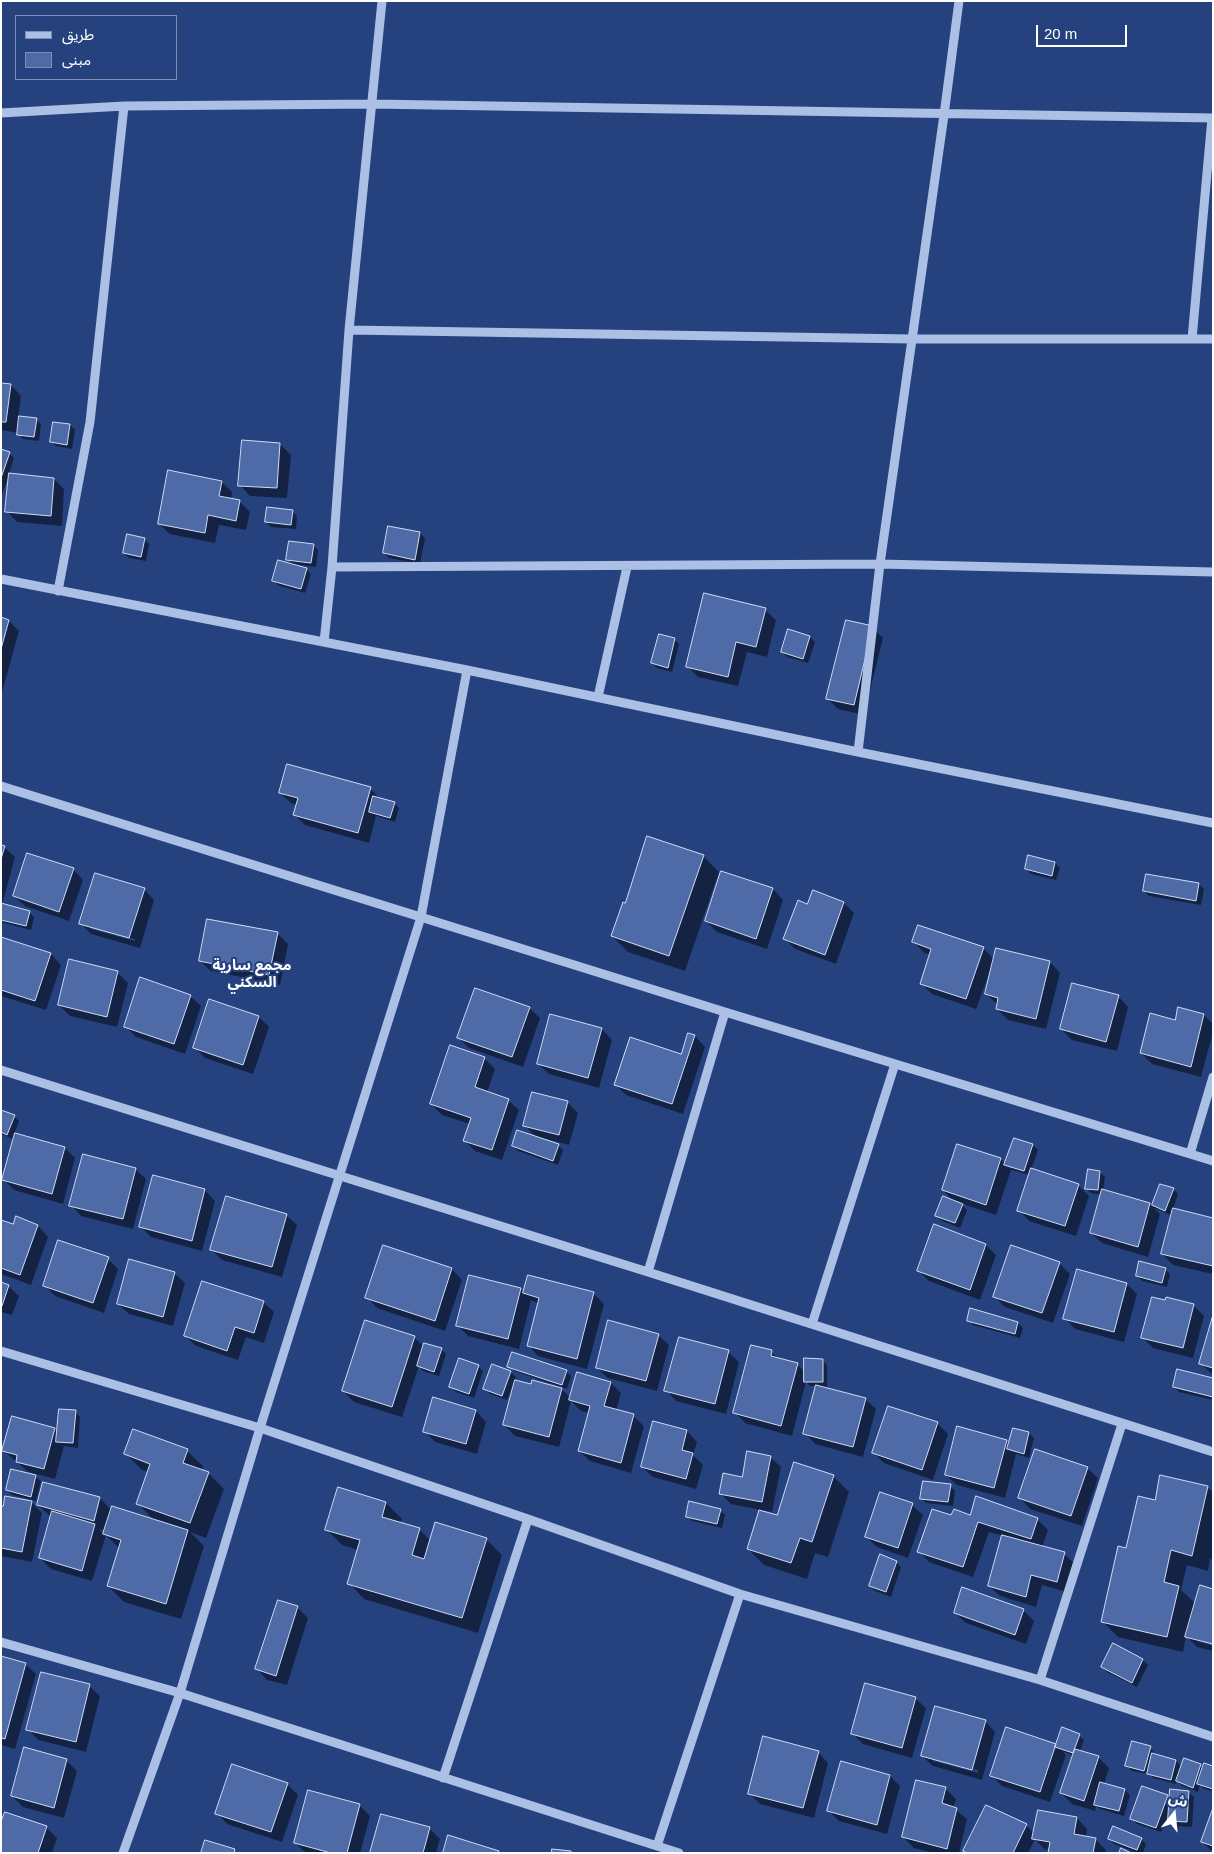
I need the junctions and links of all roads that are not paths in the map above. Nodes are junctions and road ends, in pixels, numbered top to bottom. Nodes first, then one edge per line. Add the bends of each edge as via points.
1 (382, 1) edge
2 (958, 1) edge
3 (373, 104) junction
4 (124, 106) junction
5 (1, 113) edge
6 (944, 115) junction
7 (1212, 118) edge
8 (349, 330) junction
9 (911, 339) junction
10 (1192, 339) junction
11 (1213, 339) edge
12 (880, 564) junction
13 (332, 567) junction
14 (627, 567) junction
15 (1213, 572) edge
16 (1, 579) edge
17 (58, 591) junction
18 (324, 642) junction
19 (467, 670) junction
20 (598, 698) junction
21 (858, 752) junction
22 (1, 786) edge
23 (1213, 823) edge
24 (421, 917) junction
25 (725, 1012) junction
26 (896, 1064) junction
27 (1, 1070) edge
28 (1213, 1077) edge
29 (1190, 1154) junction
30 (1213, 1161) edge
31 (339, 1177) junction
32 (648, 1272) junction
33 (812, 1324) junction
34 (1, 1351) edge
35 (1122, 1424) junction
36 (260, 1428) junction
37 (1213, 1452) edge
38 (528, 1519) junction
39 (740, 1594) junction
40 (1, 1642) edge
41 (1040, 1680) junction
42 (180, 1693) junction
43 (1213, 1737) edge
44 (443, 1778) junction
45 (657, 1846) junction
46 (123, 1853) edge
47 (680, 1853) edge

1 - 3 street
2 - 6 street
3 - 4 street
3 - 6 street
3 - 8 street
4 - 5 street
4 - 17 street via 90,422
6 - 7 street
6 - 9 street
7 - 10 street
8 - 9 street
8 - 13 street
9 - 10 street
9 - 12 street
10 - 11 street
12 - 14 street
12 - 15 street
12 - 21 street
13 - 14 street
13 - 18 street
14 - 20 street
16 - 17 street
17 - 18 street
18 - 19 street
19 - 20 street
19 - 24 street
20 - 21 street
21 - 23 street
22 - 24 street
24 - 25 street
24 - 31 street
25 - 26 street
25 - 32 street
26 - 29 street
26 - 33 street
27 - 31 street
28 - 29 street
29 - 30 street
31 - 32 street
31 - 36 street
32 - 33 street
33 - 35 street
34 - 36 street
35 - 37 street
35 - 41 street
36 - 38 street
36 - 42 street
38 - 39 street
38 - 44 street
39 - 41 street
39 - 45 street
40 - 42 street
41 - 43 street
42 - 44 street
42 - 46 street
44 - 45 street
45 - 47 street

